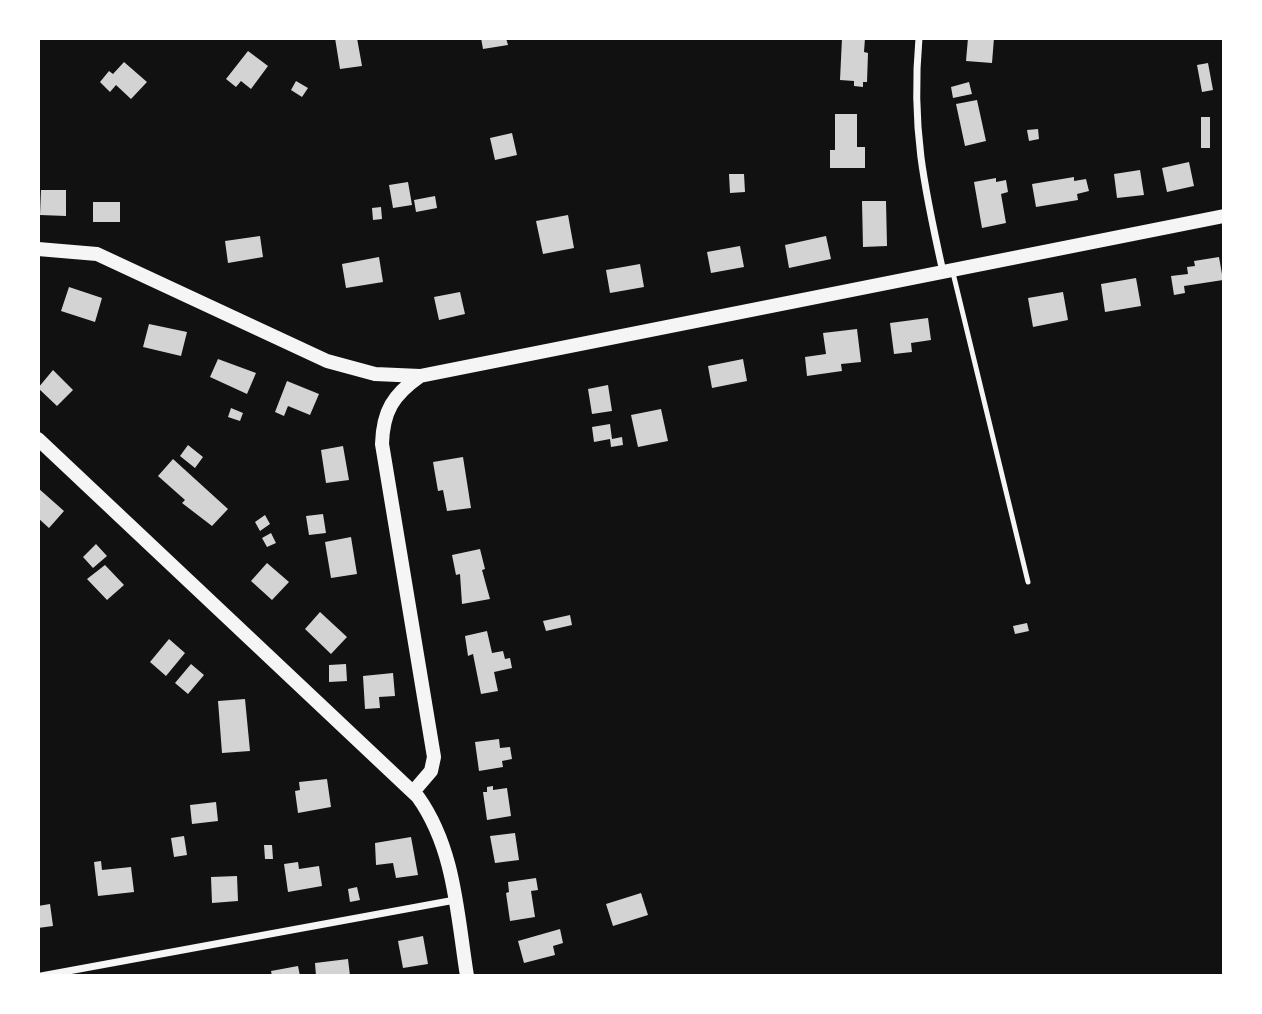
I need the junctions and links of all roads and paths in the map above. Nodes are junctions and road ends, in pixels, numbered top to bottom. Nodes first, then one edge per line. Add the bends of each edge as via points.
1 (919, 38) edge
2 (1223, 216) edge
3 (38, 249) edge
4 (948, 271) junction
5 (419, 376) junction
6 (38, 439) edge
7 (1028, 583) dead end
8 (413, 792) junction
9 (455, 900) junction
10 (41, 975) edge
11 (467, 975) edge

1 - 4 street via 917,145
2 - 4 main road
3 - 5 main road via 97,254 327,361 375,374
4 - 5 main road
4 - 7 lane
5 - 8 main road via 392,399 385,414 382,444 434,757 431,771
6 - 8 main road
8 - 9 main road via 441,836
9 - 10 street
9 - 11 main road

